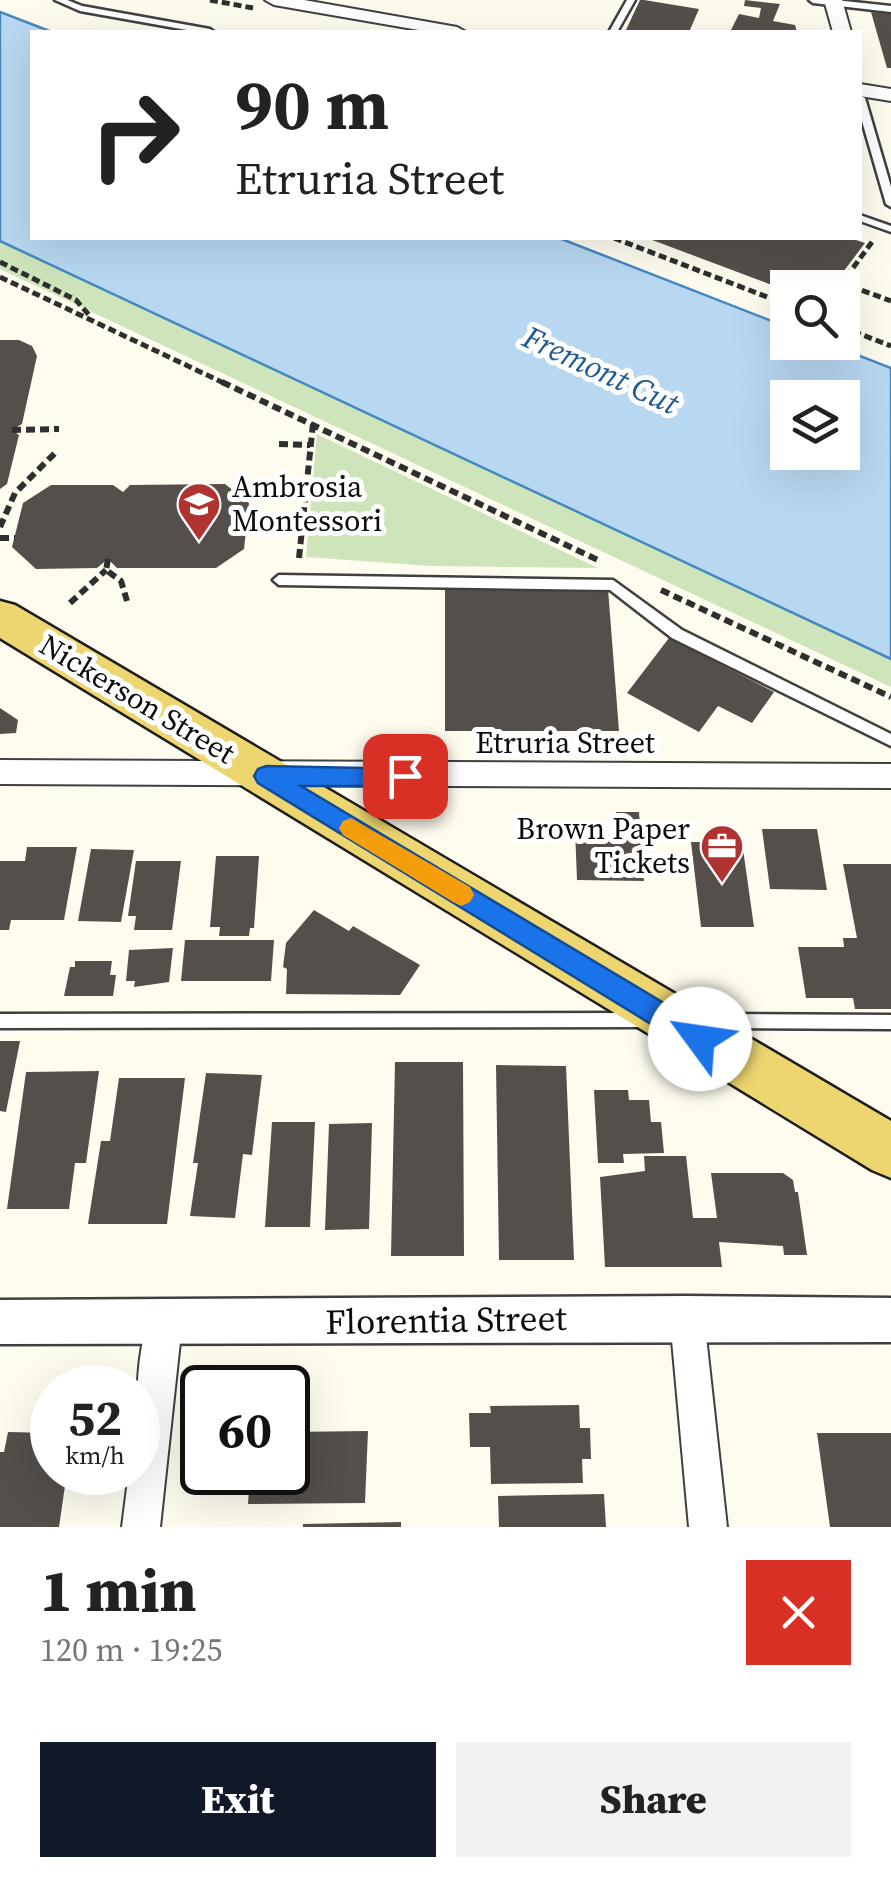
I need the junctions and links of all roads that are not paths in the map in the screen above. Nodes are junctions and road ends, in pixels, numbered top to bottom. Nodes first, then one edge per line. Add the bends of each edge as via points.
1 (59, 0) edge
2 (274, 0) edge
3 (631, 0) edge
4 (813, 0) edge
5 (833, 1) edge
6 (891, 9) edge
7 (199, 30) edge
8 (446, 30) edge
9 (614, 30) edge
10 (841, 30) edge
11 (862, 94) edge
12 (891, 95) edge
13 (862, 101) edge
14 (891, 204) edge
15 (862, 219) edge
16 (891, 229) edge
17 (279, 580) dead end
18 (0, 617) edge
19 (891, 740) edge
20 (0, 772) edge
21 (266, 776) junction
22 (891, 776) edge
23 (668, 1020) junction
24 (0, 1021) edge
25 (891, 1022) edge
26 (891, 1151) edge
27 (687, 1318) junction
28 (891, 1320) edge
29 (0, 1322) edge
30 (164, 1323) junction
31 (141, 1527) edge
32 (708, 1527) edge

1 - 7 lane
2 - 8 street
3 - 9 lane
4 - 5 lane
5 - 6 lane
5 - 10 street
11 - 12 street
13 - 14 lane
15 - 16 lane
17 - 19 lane via 613,585 676,634
18 - 21 main road, Nickerson Street
20 - 21 street, Etruria Street
21 - 22 street, Etruria Street
21 - 23 main road, Nickerson Street
23 - 24 lane
23 - 25 lane
23 - 26 main road, Nickerson Street
27 - 28 street, Florentia Street
27 - 30 street, Florentia Street
27 - 32 street
29 - 30 street, Florentia Street
30 - 31 street

